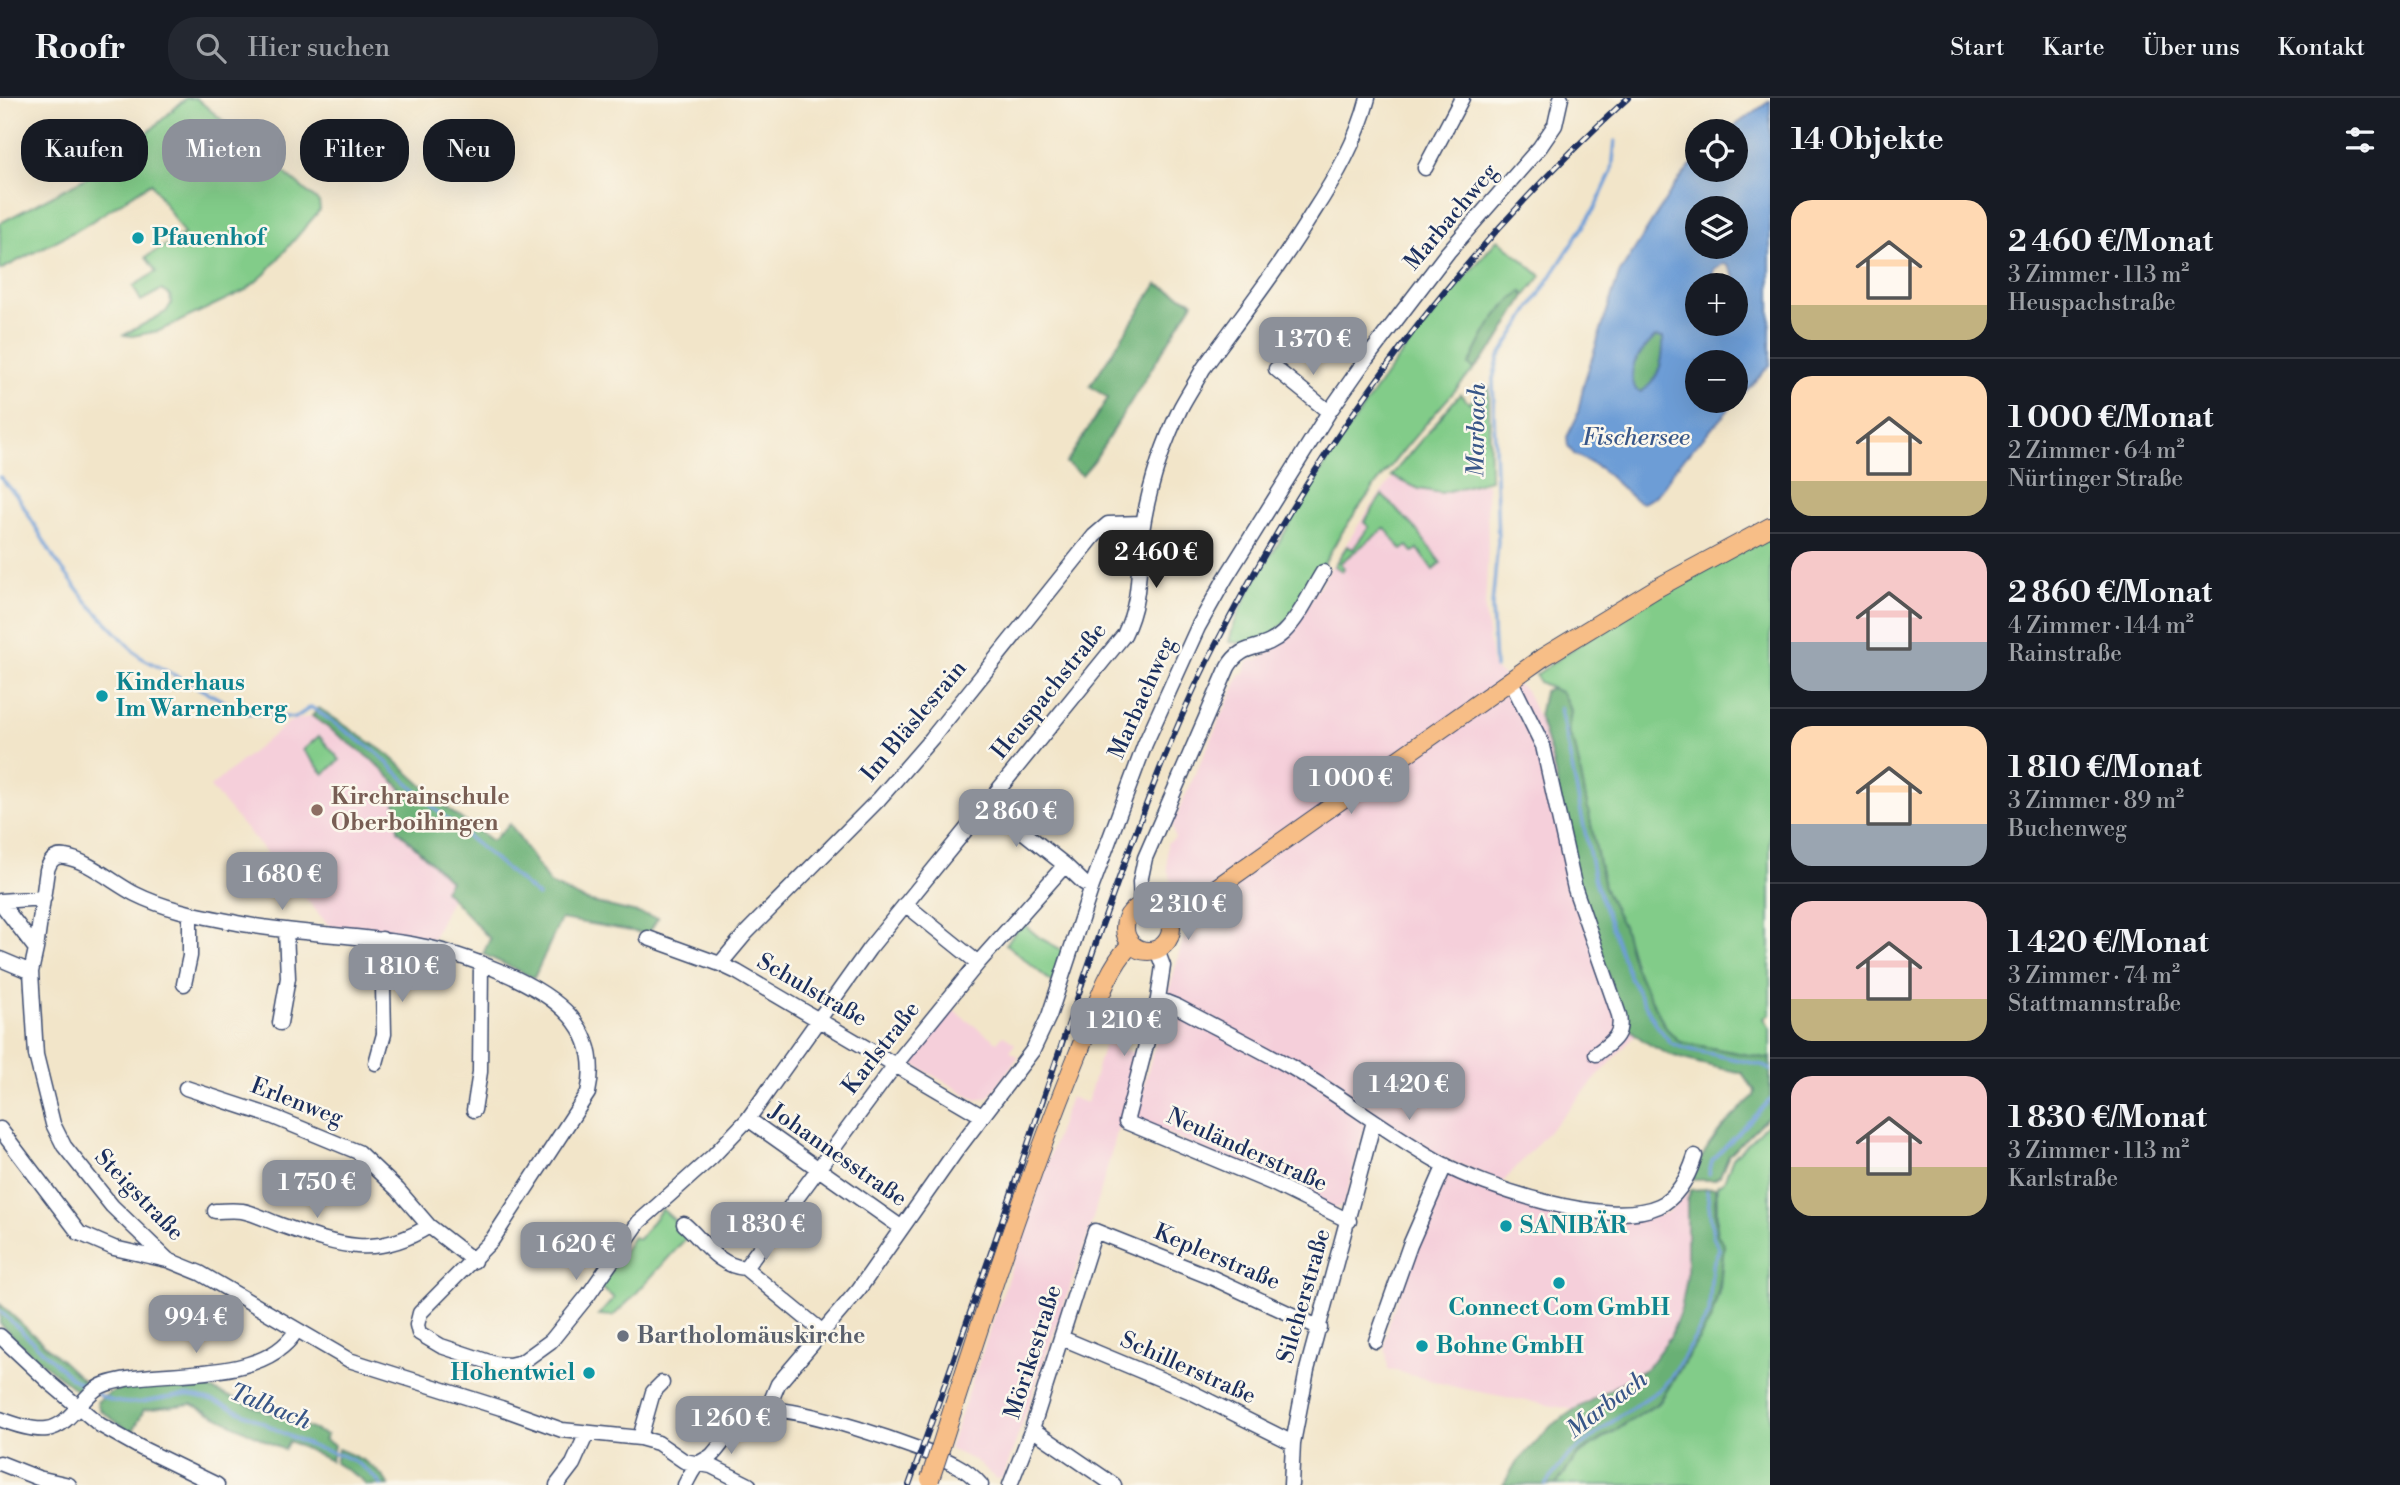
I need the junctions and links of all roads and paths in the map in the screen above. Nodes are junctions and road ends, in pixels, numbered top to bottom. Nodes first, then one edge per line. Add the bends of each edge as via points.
1 (1368, 98) edge
2 (1462, 98) edge
3 (1561, 98) edge
4 (1425, 168) dead end
5 (1276, 369) dead end
6 (1329, 412) junction
7 (1143, 523) junction
8 (1770, 527) edge
9 (1323, 572) dead end
10 (1510, 679) junction
11 (988, 804) junction
12 (1065, 865) junction
13 (1092, 886) junction
14 (44, 898) junction
15 (0, 902) edge
16 (905, 904) junction
17 (1141, 906) junction
18 (190, 914) junction
19 (1169, 917) junction
20 (286, 930) junction
21 (648, 938) dead end
22 (382, 939) junction
23 (1131, 944) junction
24 (36, 949) junction
25 (1157, 950) junction
26 (0, 959) edge
27 (481, 963) junction
28 (978, 963) junction
29 (720, 964) junction
30 (32, 972) junction
31 (184, 984) dead end
32 (1158, 999) junction
33 (818, 1019) junction
34 (280, 1023) dead end
35 (1596, 1054) dead end
36 (376, 1063) dead end
37 (895, 1065) junction
38 (186, 1088) dead end
39 (474, 1110) dead end
40 (986, 1111) junction
41 (748, 1119) junction
42 (1374, 1121) junction
43 (0, 1129) edge
44 (1695, 1156) dead end
45 (1445, 1165) junction
46 (820, 1169) junction
47 (215, 1211) dead end
48 (1349, 1221) junction
49 (684, 1224) dead end
50 (429, 1226) junction
51 (902, 1228) junction
52 (1095, 1231) joint
53 (168, 1260) junction
54 (474, 1261) junction
55 (745, 1268) junction
56 (1320, 1328) junction
57 (296, 1331) junction
58 (824, 1332) junction
59 (0, 1336) edge
60 (1062, 1338) junction
61 (1376, 1341) dead end
62 (662, 1383) dead end
63 (83, 1402) junction
64 (771, 1409) junction
65 (0, 1419) edge
66 (1032, 1429) junction
67 (587, 1433) junction
68 (640, 1438) junction
69 (1293, 1443) junction
70 (0, 1463) edge
71 (699, 1463) junction
72 (929, 1482) edge
73 (69, 1485) edge
74 (217, 1485) edge
75 (556, 1485) edge
76 (685, 1485) edge
77 (748, 1485) edge
78 (981, 1485) edge
79 (1010, 1485) edge
80 (1114, 1485) edge
81 (1291, 1485) edge

1 - 7 street, Heuspachstraße via 1342,167 1290,249 1202,369 1183,404 1159,464
2 - 4 street
3 - 6 street, Marbachweg via 1555,125 1540,147 1448,252
5 - 6 street
6 - 13 street, Marbachweg via 1198,627 1145,744
7 - 11 street, Heuspachstraße via 1137,601 1124,635
7 - 29 street, Im Bläslesrain via 1108,524 1094,536 879,799
8 - 10 main road via 1657,588
9 - 17 street via 1283,633 1269,643 1238,652 1228,667 1145,858
10 - 19 main road
10 - 35 street via 1543,746 1576,890 1619,1015 1621,1027 1615,1038
11 - 12 street
11 - 16 street, Heuspachstraße
12 - 13 street
12 - 28 street, Karlstraße
13 - 40 street, Marbachweg via 1041,1037
14 - 15 street
14 - 18 street, Steigstraße via 50,861 65,856 137,895
14 - 24 street, Steigstraße
15 - 24 street
16 - 28 street
16 - 33 street, Heuspachstraße
17 - 19 main road via 1158,907
17 - 23 main road via 1125,923
18 - 20 street
18 - 31 street via 190,956
19 - 25 main road via 1171,933
20 - 22 street
20 - 34 street via 288,978
21 - 29 street, Schulstraße
22 - 27 street
22 - 36 street via 384,1034
23 - 25 main road via 1144,951
23 - 72 main road, bridge via 1105,988 1063,1092 965,1366
24 - 30 street, Steigstraße
25 - 32 street via 1163,966
26 - 30 street
27 - 39 street via 480,1072
27 - 54 street via 532,986 563,1009 587,1042 592,1074 579,1108
28 - 37 street, Karlstraße
29 - 33 street, Schulstraße
30 - 53 street, Steigstraße via 36,1055 64,1146 112,1206
32 - 42 street via 1292,1067
32 - 48 street, Neuländerstraße via 1126,1122 1260,1177
33 - 37 street, Schulstraße
33 - 41 street, Heuspachstraße
37 - 40 street, Schulstraße
37 - 46 street, Karlstraße
38 - 50 street, Erlenweg via 358,1152
40 - 51 street, Marbachweg
41 - 46 street, Johannesstraße
41 - 54 street, Heuspachstraße via 639,1222 558,1333 522,1362 495,1364 441,1346 419,1333 420,1313
42 - 45 street
42 - 48 street, Silcherstraße
43 - 53 street via 79,1233 114,1248
44 - 45 street via 1682,1185 1661,1205 1619,1214 1596,1213 1514,1192
45 - 61 street
46 - 51 street, Johannesstraße
46 - 55 street, Karlstraße
47 - 50 street via 243,1211 317,1239 362,1247 409,1239
48 - 56 street, Silcherstraße
49 - 55 street via 709,1251 734,1268
50 - 54 street, Erlenweg
51 - 58 street, Marbachweg
52 - 56 street, Keplerstraße via 1213,1278
52 - 60 street, Mörikestraße
53 - 57 street, Steigstraße via 200,1273
55 - 58 street
56 - 69 street, Silcherstraße
57 - 63 street via 280,1349 246,1364 126,1379 97,1388
57 - 67 street, Steigstraße via 349,1360 562,1430
58 - 64 street, Marbachweg via 778,1384
59 - 63 street
60 - 66 street, Mörikestraße
60 - 69 street, Schillerstraße via 1189,1391
62 - 68 street via 653,1392
63 - 65 street via 48,1429
63 - 74 street via 100,1425
64 - 71 street via 750,1413
64 - 78 street via 832,1422 929,1454 963,1469
66 - 79 street, Mörikestraße
66 - 80 street
67 - 68 street, Steigstraße
67 - 75 street via 573,1464
68 - 71 street, Steigstraße via 658,1443 688,1463
69 - 81 street, Silcherstraße
70 - 73 street
71 - 76 street
71 - 77 street, Steigstraße

